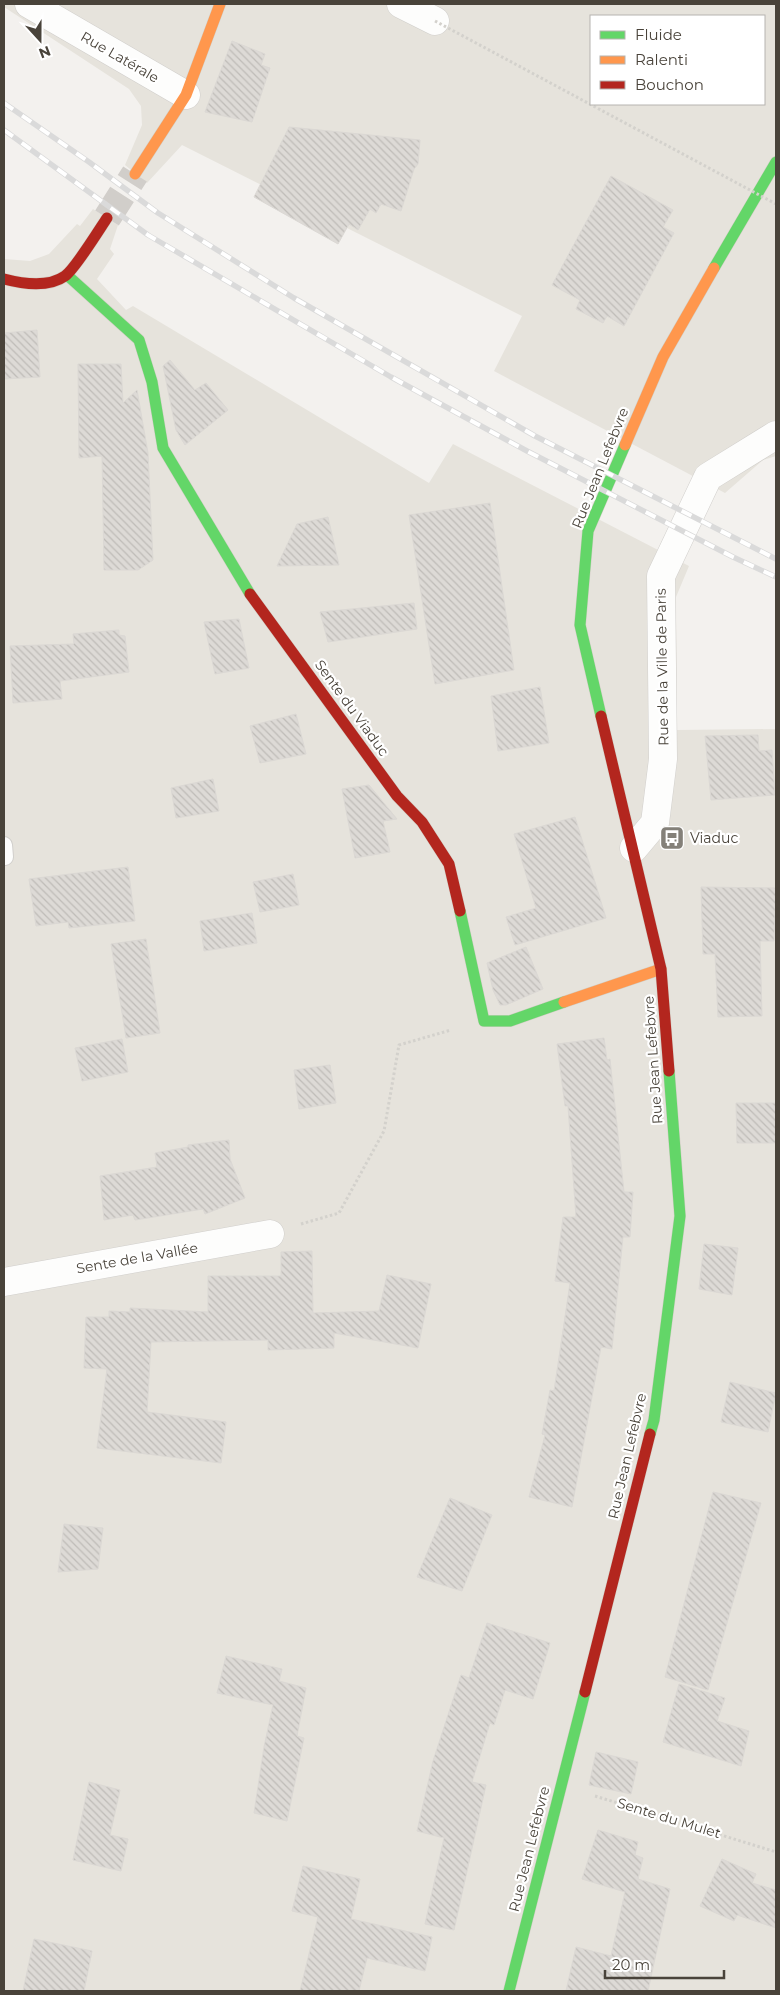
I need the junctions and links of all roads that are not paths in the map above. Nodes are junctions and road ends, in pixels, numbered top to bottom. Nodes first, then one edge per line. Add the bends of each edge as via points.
1 (29, 4) edge
2 (220, 4) edge
3 (401, 4) edge
4 (435, 20) road end
5 (186, 95) junction
6 (776, 162) edge
7 (135, 174) tunnel mouth
8 (107, 218) tunnel mouth
9 (67, 274) junction
10 (4, 279) edge
11 (776, 435) edge
12 (634, 848) junction
13 (662, 970) junction
14 (270, 1234) road end
15 (4, 1282) edge
16 (509, 1991) edge

1 - 5 street, Rue Latérale
2 - 5 street
3 - 4 street
5 - 7 street
6 - 12 street, Rue Jean Lefebvre via 663,357 588,531 580,624
8 - 9 street
9 - 10 street via 48,284
9 - 13 street, Sente du Viaduc via 139,340 152,382 163,448 168,457 248,591 397,796 422,822 449,864 484,1021 510,1021
11 - 12 street, Rue de la Ville de Paris via 708,477 661,576 663,759 655,823
12 - 13 street, Rue Jean Lefebvre
13 - 16 street, Rue Jean Lefebvre via 680,1216 654,1420
14 - 15 street, Sente de la Vallée

